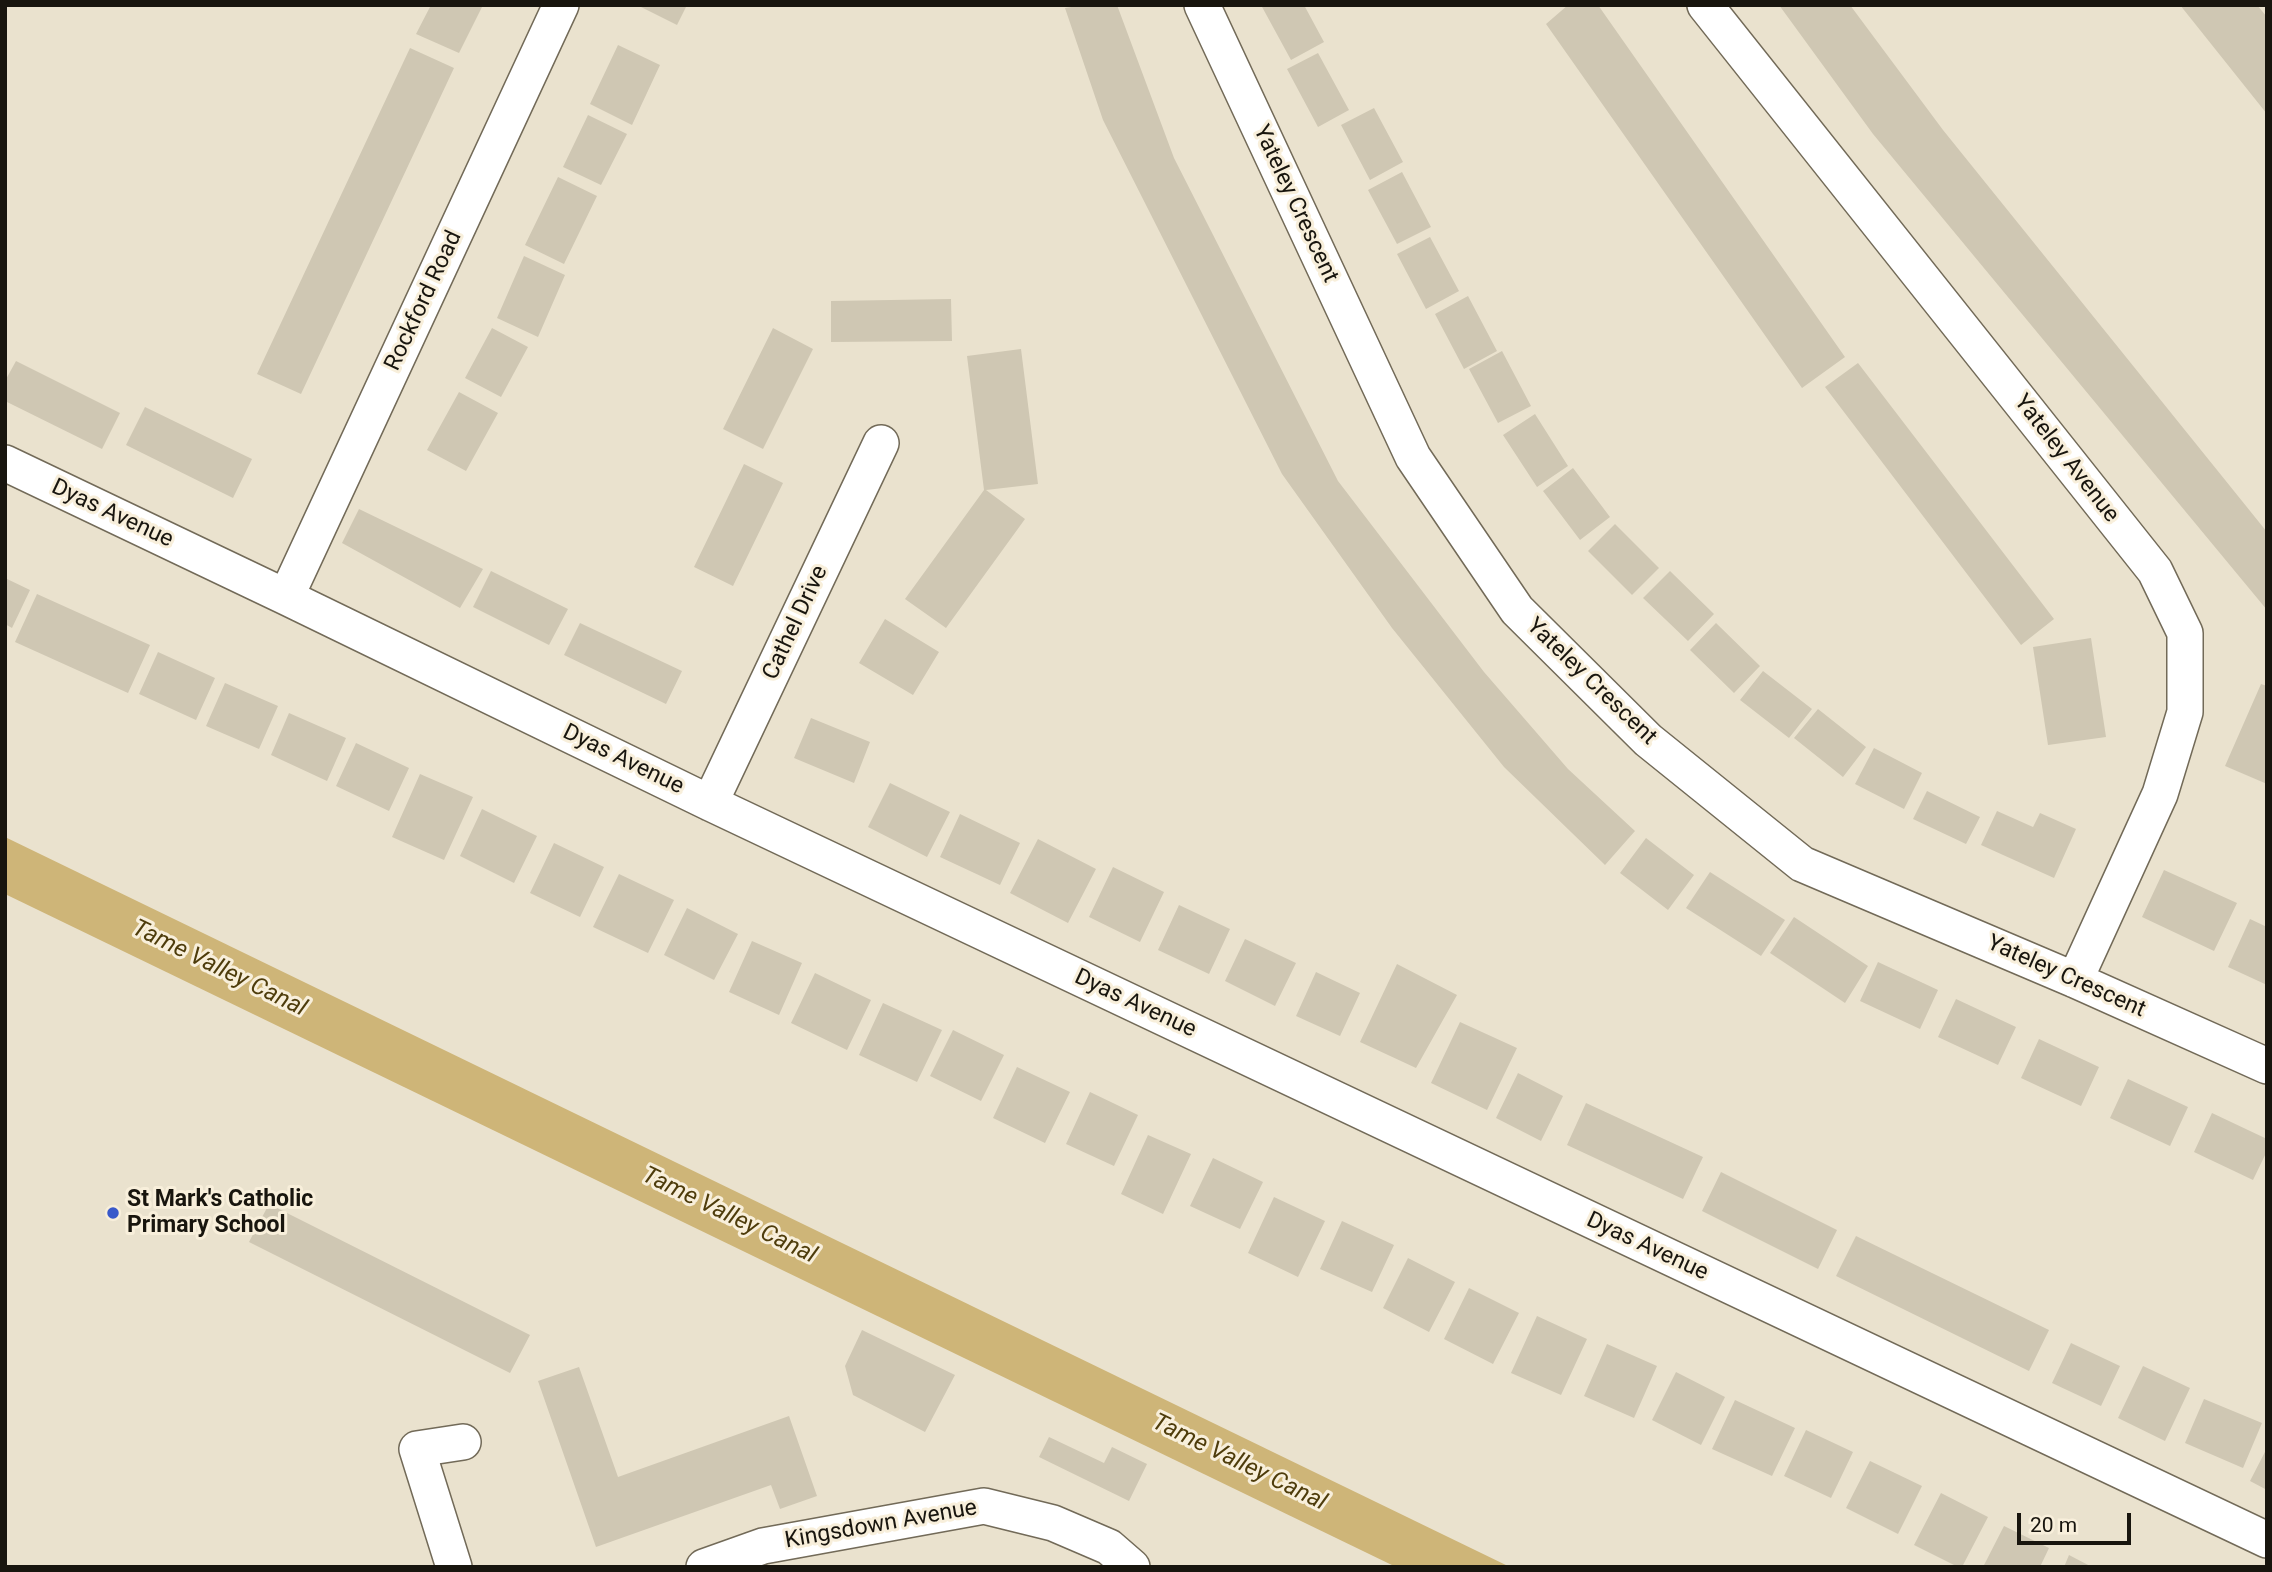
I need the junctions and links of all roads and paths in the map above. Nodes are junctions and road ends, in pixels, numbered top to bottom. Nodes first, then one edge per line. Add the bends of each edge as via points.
1 (561, 5) edge
2 (1202, 5) edge
3 (1705, 5) edge
4 (881, 443) dead end
5 (5, 463) edge
6 (286, 597) junction
7 (710, 803) junction
8 (2075, 980) junction
9 (2267, 1066) edge
10 (463, 1442) dead end
11 (2267, 1540) edge
12 (763, 1546) junction
13 (454, 1567) edge
14 (704, 1567) edge
15 (791, 1567) edge
16 (1132, 1567) edge

1 - 6 street, Rockford Road
2 - 8 street, Yateley Crescent via 1413,457 1517,610 1648,740 1802,864
3 - 8 street, Yateley Avenue via 2155,571 2185,633 2185,712 2160,794
4 - 7 street, Cathel Drive
5 - 6 street, Dyas Avenue
6 - 7 street, Dyas Avenue
7 - 11 street, Dyas Avenue
8 - 9 street, Yateley Crescent
10 - 13 street via 417,1448
12 - 14 street, Kingsdown Avenue
12 - 15 street
12 - 16 street, Kingsdown Avenue via 984,1506 1053,1522 1109,1547

